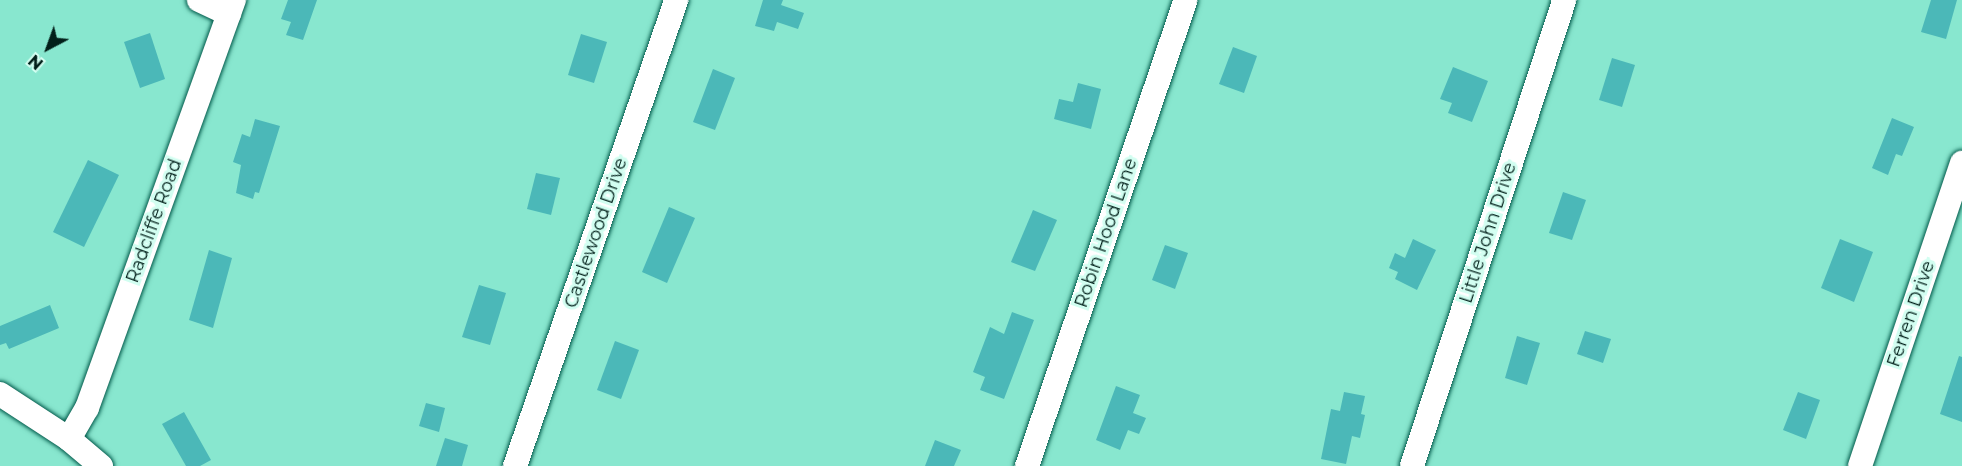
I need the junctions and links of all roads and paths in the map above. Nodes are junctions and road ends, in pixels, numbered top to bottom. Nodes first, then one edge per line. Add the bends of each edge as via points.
1 (199, 0) edge
2 (676, 0) edge
3 (1186, 0) edge
4 (1564, 0) edge
5 (231, 7) edge
6 (1962, 163) edge
7 (0, 394) edge
8 (69, 439) junction
9 (101, 466) edge
10 (515, 466) edge
11 (1027, 466) edge
12 (1412, 466) edge
13 (1860, 466) edge

1 - 5 street
2 - 10 street, Castlewood Drive
3 - 11 street, Robin Hood Lane
4 - 12 street, Little John Drive
5 - 8 street, Radcliffe Road via 87,408
6 - 13 street, Ferren Drive
7 - 8 street
8 - 9 street

